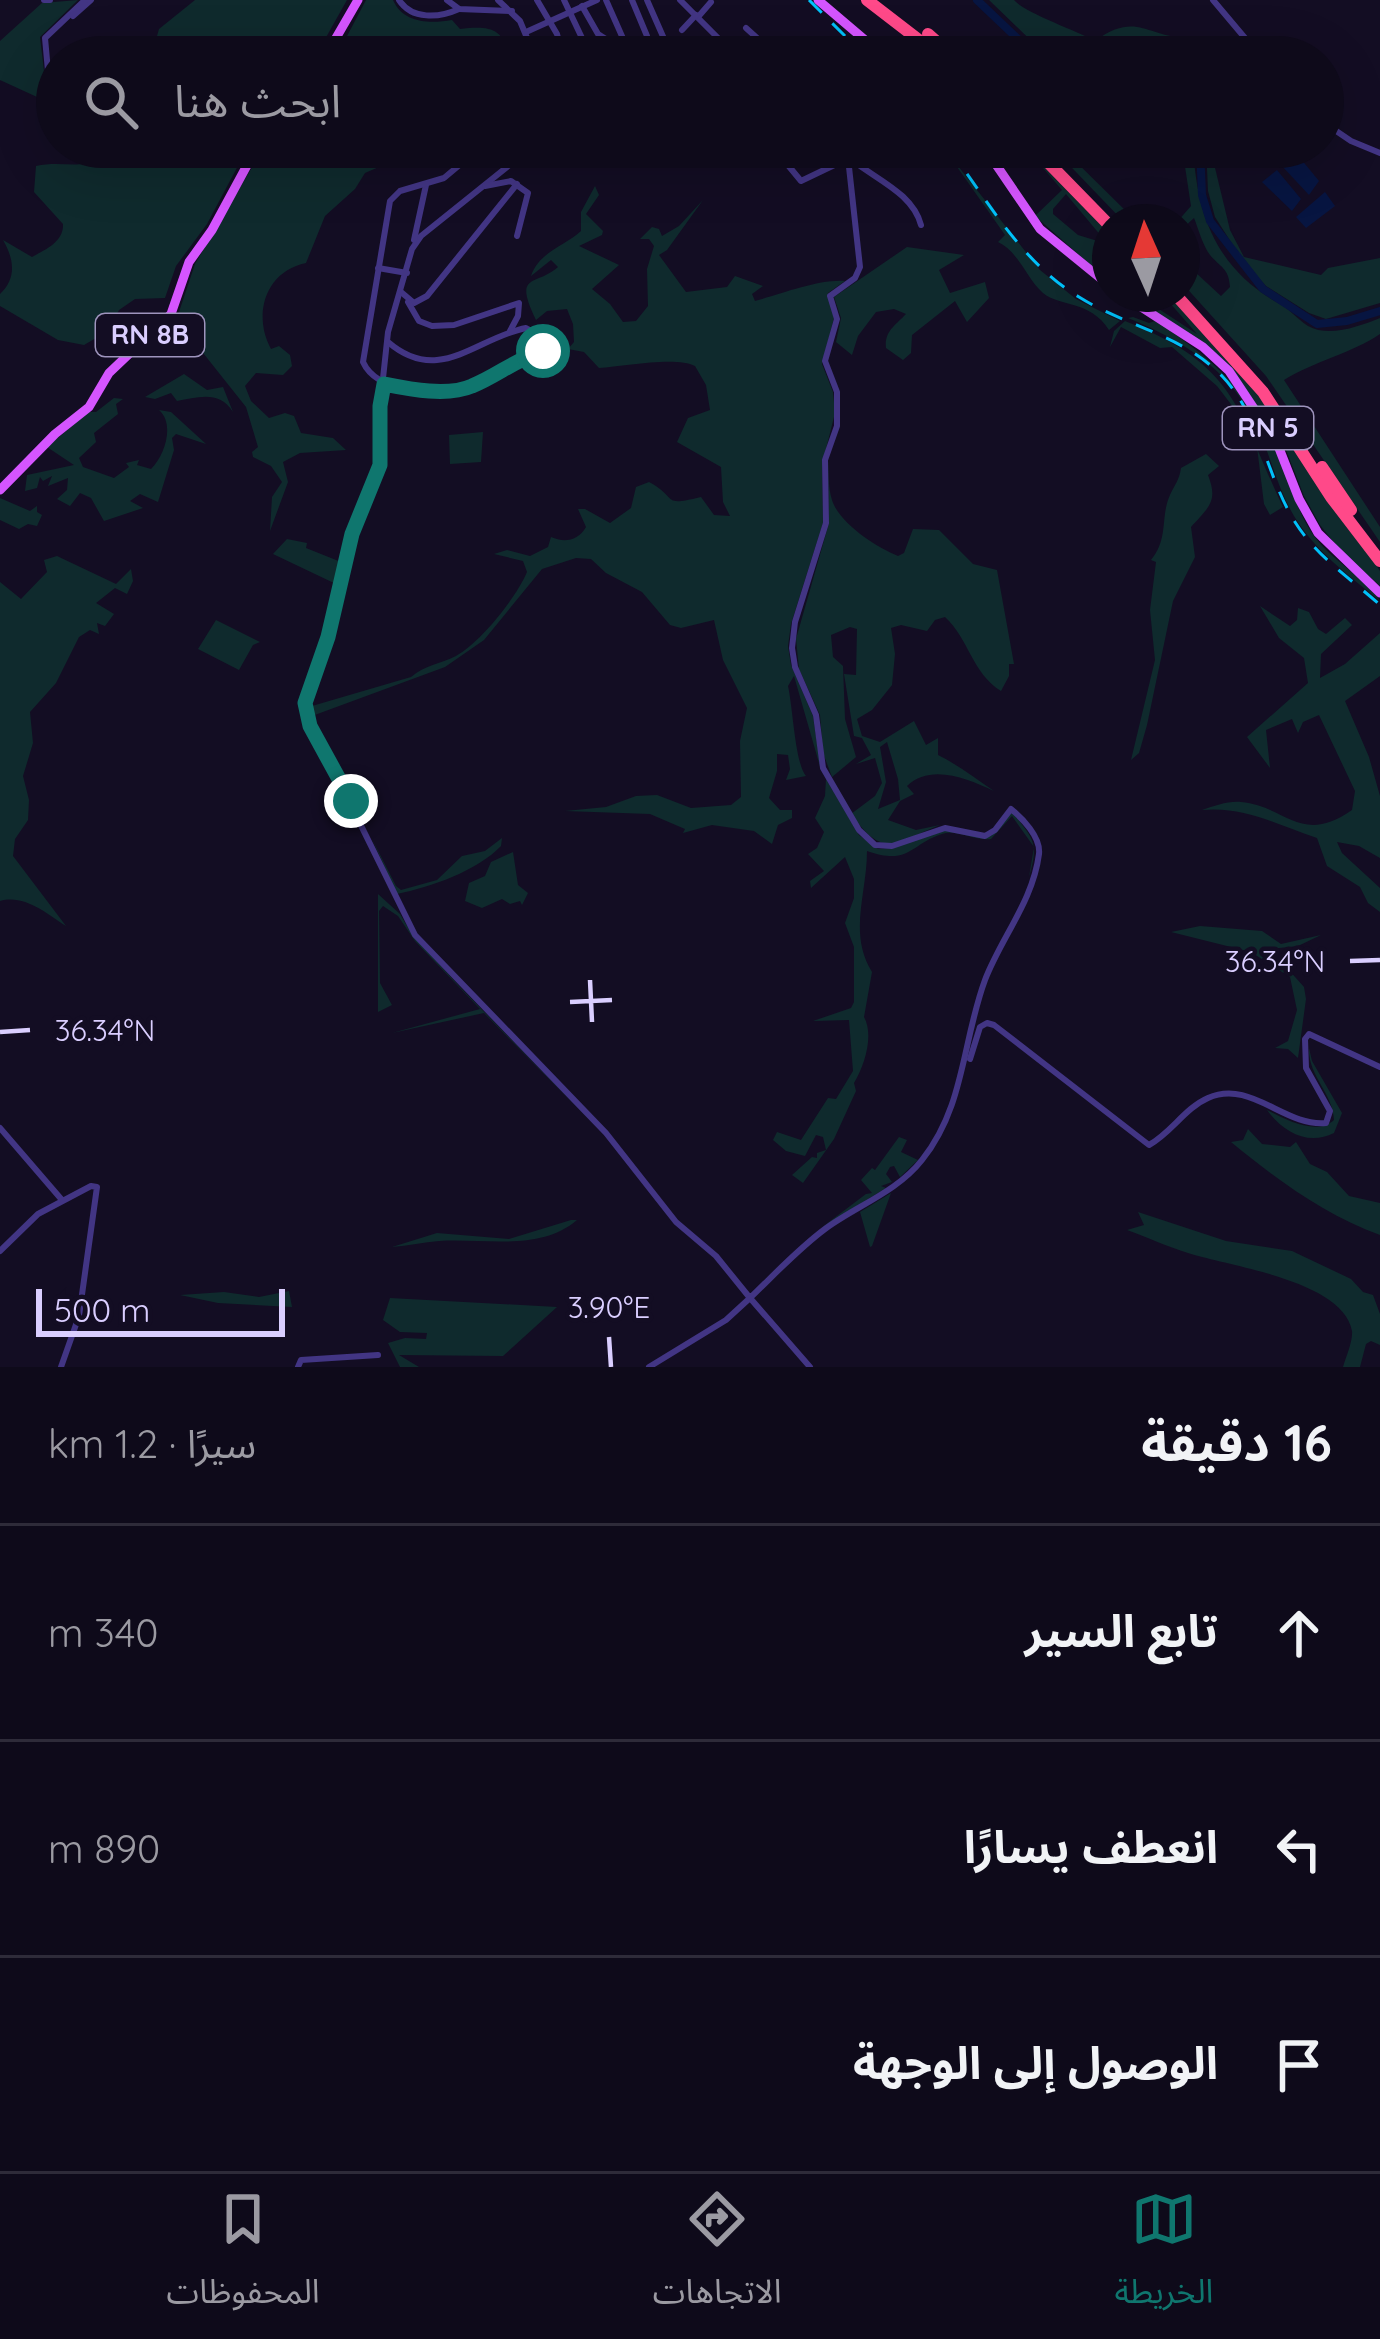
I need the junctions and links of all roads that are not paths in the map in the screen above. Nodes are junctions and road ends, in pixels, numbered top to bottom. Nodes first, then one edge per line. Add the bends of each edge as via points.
1 (88, 0) edge
2 (358, 0) edge
3 (399, 0) edge
4 (447, 0) edge
5 (498, 0) edge
6 (537, 0) edge
7 (564, 0) edge
8 (602, 0) edge
9 (632, 0) edge
10 (647, 0) edge
11 (818, 0) edge
12 (867, 0) edge
13 (881, 0) edge
14 (1213, 0) edge
15 (683, 1) edge
16 (711, 2) edge
17 (582, 6) junction
18 (459, 9) junction
19 (512, 10) junction
20 (570, 11) junction
21 (697, 16) junction
22 (550, 21) junction
23 (682, 30) dead end
24 (526, 32) junction
25 (47, 36) edge
26 (337, 36) edge
27 (527, 36) edge
28 (555, 36) edge
29 (581, 36) edge
30 (601, 36) edge
31 (621, 36) edge
32 (647, 36) edge
33 (663, 36) edge
34 (716, 36) edge
35 (738, 36) edge
36 (758, 36) edge
37 (860, 36) edge
38 (914, 36) edge
39 (927, 36) edge
40 (1243, 36) edge
41 (1344, 136) edge
42 (1380, 153) edge
43 (245, 168) edge
44 (457, 168) edge
45 (505, 168) edge
46 (790, 168) edge
47 (828, 168) edge
48 (849, 168) edge
49 (862, 168) edge
50 (999, 168) edge
51 (1055, 168) edge
52 (1063, 168) edge
53 (517, 184) junction
54 (426, 185) junction
55 (482, 186) junction
56 (1092, 204) edge
57 (1095, 204) edge
58 (921, 225) dead end
59 (517, 236) dead end
60 (412, 249) junction
61 (378, 268) junction
62 (1092, 272) edge
63 (407, 273) junction
64 (400, 292) junction
65 (408, 302) junction
66 (1149, 312) edge
67 (1196, 312) edge
68 (1199, 312) edge
69 (510, 332) junction
70 (388, 342) junction
71 (384, 384) junction
72 (0, 490) edge
73 (1380, 550) edge
74 (1380, 561) edge
75 (1380, 593) edge
76 (1380, 1066) edge
77 (966, 1067) junction
78 (0, 1128) edge
79 (62, 1200) junction
80 (0, 1251) edge
81 (750, 1298) junction
82 (378, 1355) dead end
83 (61, 1367) edge
84 (298, 1367) edge
85 (649, 1367) edge
86 (811, 1367) edge

1 - 25 street
2 - 26 main road
3 - 18 street via 421,15
4 - 18 street
5 - 19 street
6 - 22 street
7 - 20 street
8 - 17 street
8 - 31 street
9 - 32 street
10 - 33 street
11 - 37 main road
12 - 38 highway
13 - 39 highway
14 - 40 street
15 - 21 street
16 - 21 street
17 - 20 street
17 - 30 street
18 - 19 street
19 - 24 street
20 - 22 street
20 - 29 street
21 - 23 street
21 - 34 street
22 - 24 street
22 - 28 street
24 - 27 street
35 - 36 street via 749,24
41 - 42 street
43 - 72 main road, RN 8B via 189,262 171,314
44 - 54 street
45 - 55 street
46 - 47 street via 801,182
48 - 77 street via 860,267 830,296 837,319 825,361 837,392 837,426 825,465 826,523 795,622 793,657 816,715 823,768 871,844 892,846 945,828 986,836 1010,809 1036,839 1039,854 1016,923 975,1012
49 - 58 street via 903,197
50 - 62 main road via 1045,234
51 - 56 highway
52 - 57 highway
53 - 55 street
53 - 59 street via 530,196
53 - 65 street via 430,293
54 - 60 street
54 - 61 street via 390,201
55 - 60 street
60 - 63 street
61 - 63 street
61 - 71 street via 362,355 370,376
63 - 64 street
64 - 65 street
64 - 70 street
65 - 69 street via 419,321 443,326 519,303
66 - 75 main road, RN 5 via 1229,371 1277,442 1318,533
67 - 74 highway via 1263,392
68 - 73 highway via 1263,378
69 - 70 street via 437,360 410,358
69 - 71 street via 535,331 546,349 463,389
70 - 71 street
71 - 81 street via 380,465 309,686 310,726 410,929
76 - 77 street via 1309,1034 1304,1060 1330,1111 1326,1123 1226,1094 1204,1100 1149,1145 992,1024 978,1030
77 - 81 street via 946,1121 914,1169 817,1235
78 - 79 street
79 - 80 street
79 - 83 street via 98,1187 79,1316
81 - 85 street
81 - 86 street
82 - 84 street via 301,1360

